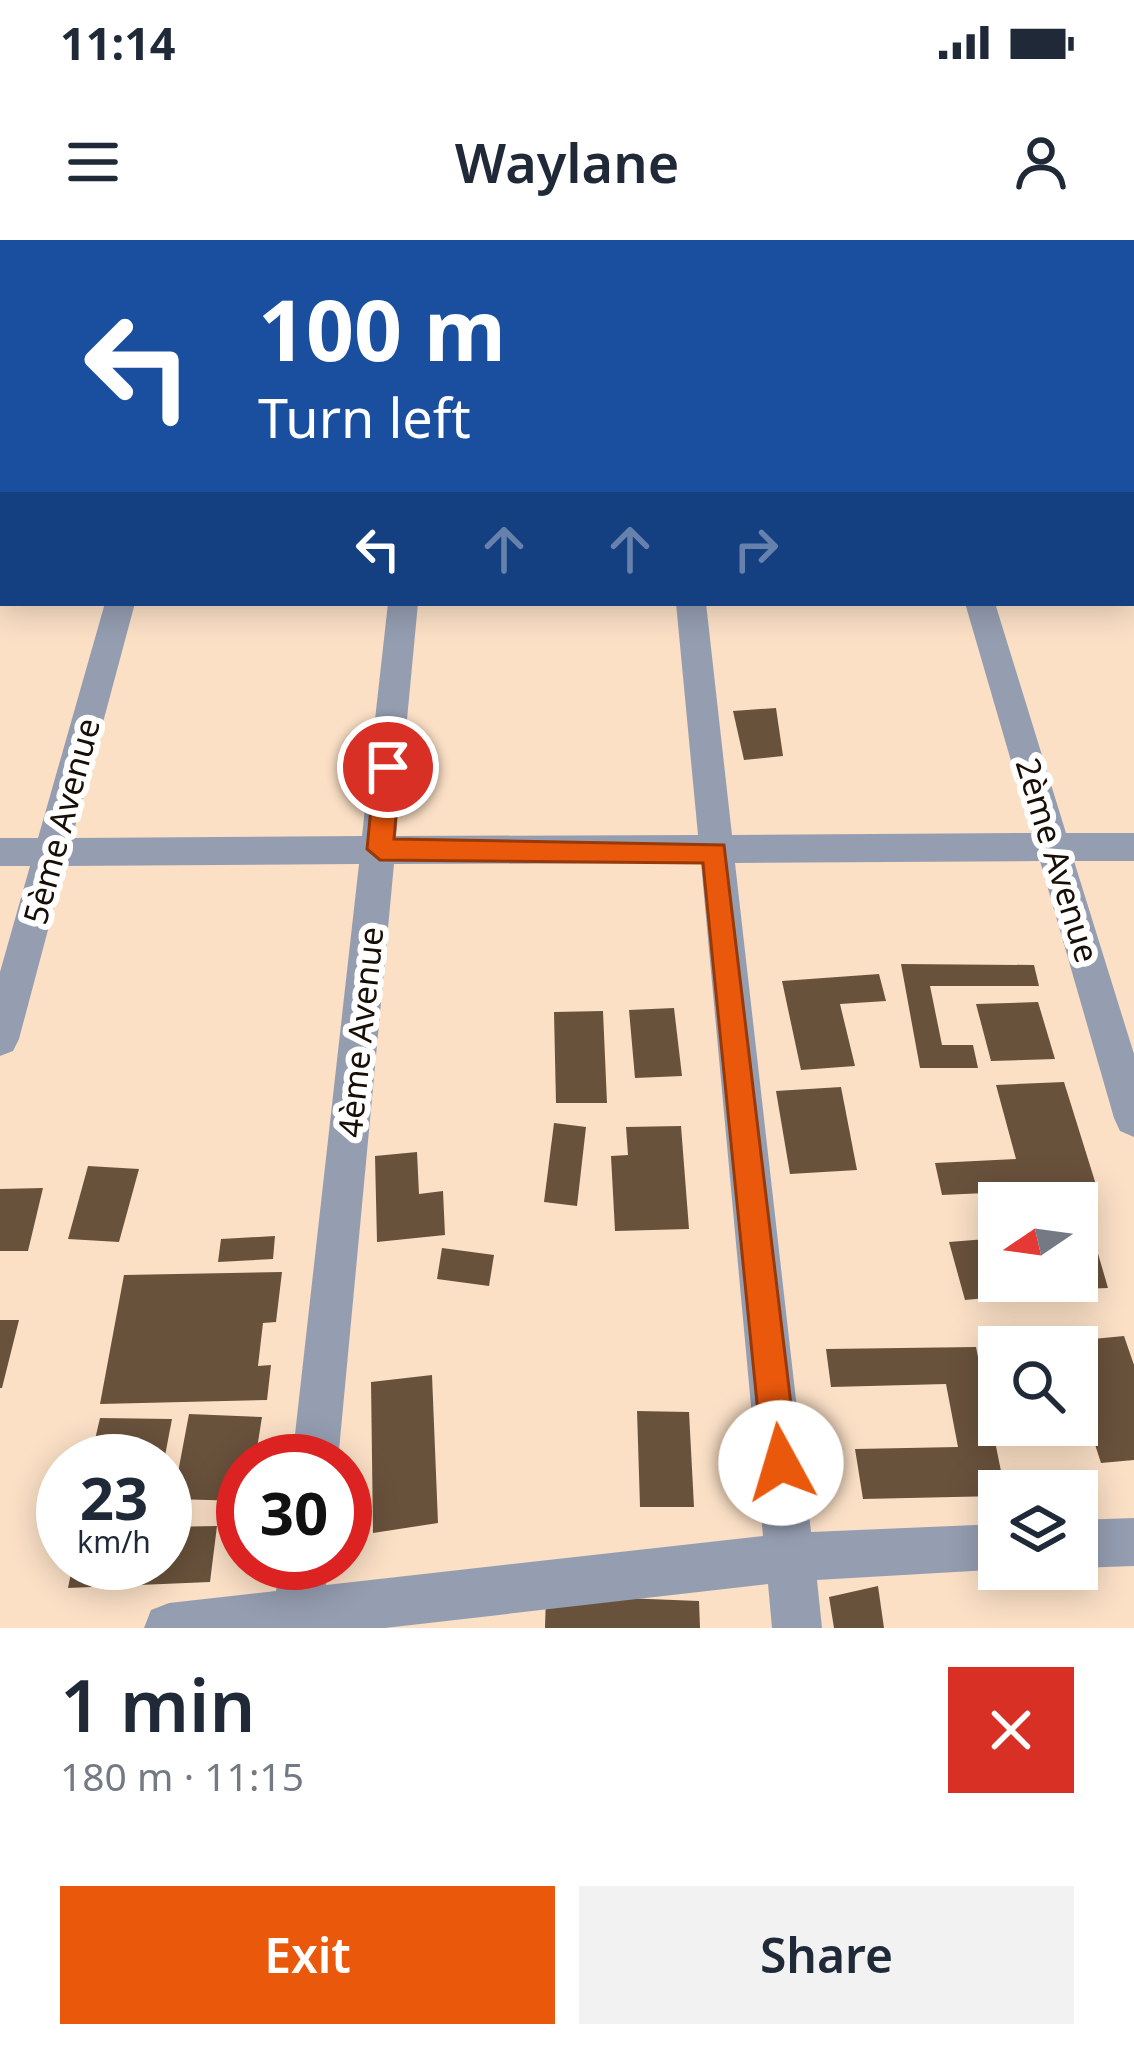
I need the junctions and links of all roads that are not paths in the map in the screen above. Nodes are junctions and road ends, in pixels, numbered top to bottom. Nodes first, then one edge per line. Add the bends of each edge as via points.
1 (119, 606) edge
2 (403, 606) edge
3 (691, 606) edge
4 (981, 606) edge
5 (1134, 847) edge
6 (380, 849) junction
7 (1056, 850) junction
8 (55, 851) junction
9 (0, 852) edge
10 (715, 852) junction
11 (0, 1039) edge
12 (1134, 1118) edge
13 (318, 1434) edge
14 (1134, 1542) edge
15 (1098, 1543) edge
16 (978, 1549) edge
17 (791, 1557) junction
18 (301, 1590) edge
19 (298, 1620) edge
20 (169, 1628) edge
21 (797, 1628) edge

1 - 8 street, 5ème Avenue
2 - 6 street, 4ème Avenue
3 - 10 street
4 - 7 street, 2ème Avenue
5 - 7 street
6 - 8 street
6 - 10 street
6 - 13 street, 4ème Avenue
7 - 10 street
7 - 12 street, 2ème Avenue
8 - 9 street
8 - 11 street, 5ème Avenue
10 - 17 street
14 - 15 street
16 - 17 street
17 - 19 street
17 - 21 street
18 - 19 street
19 - 20 street

